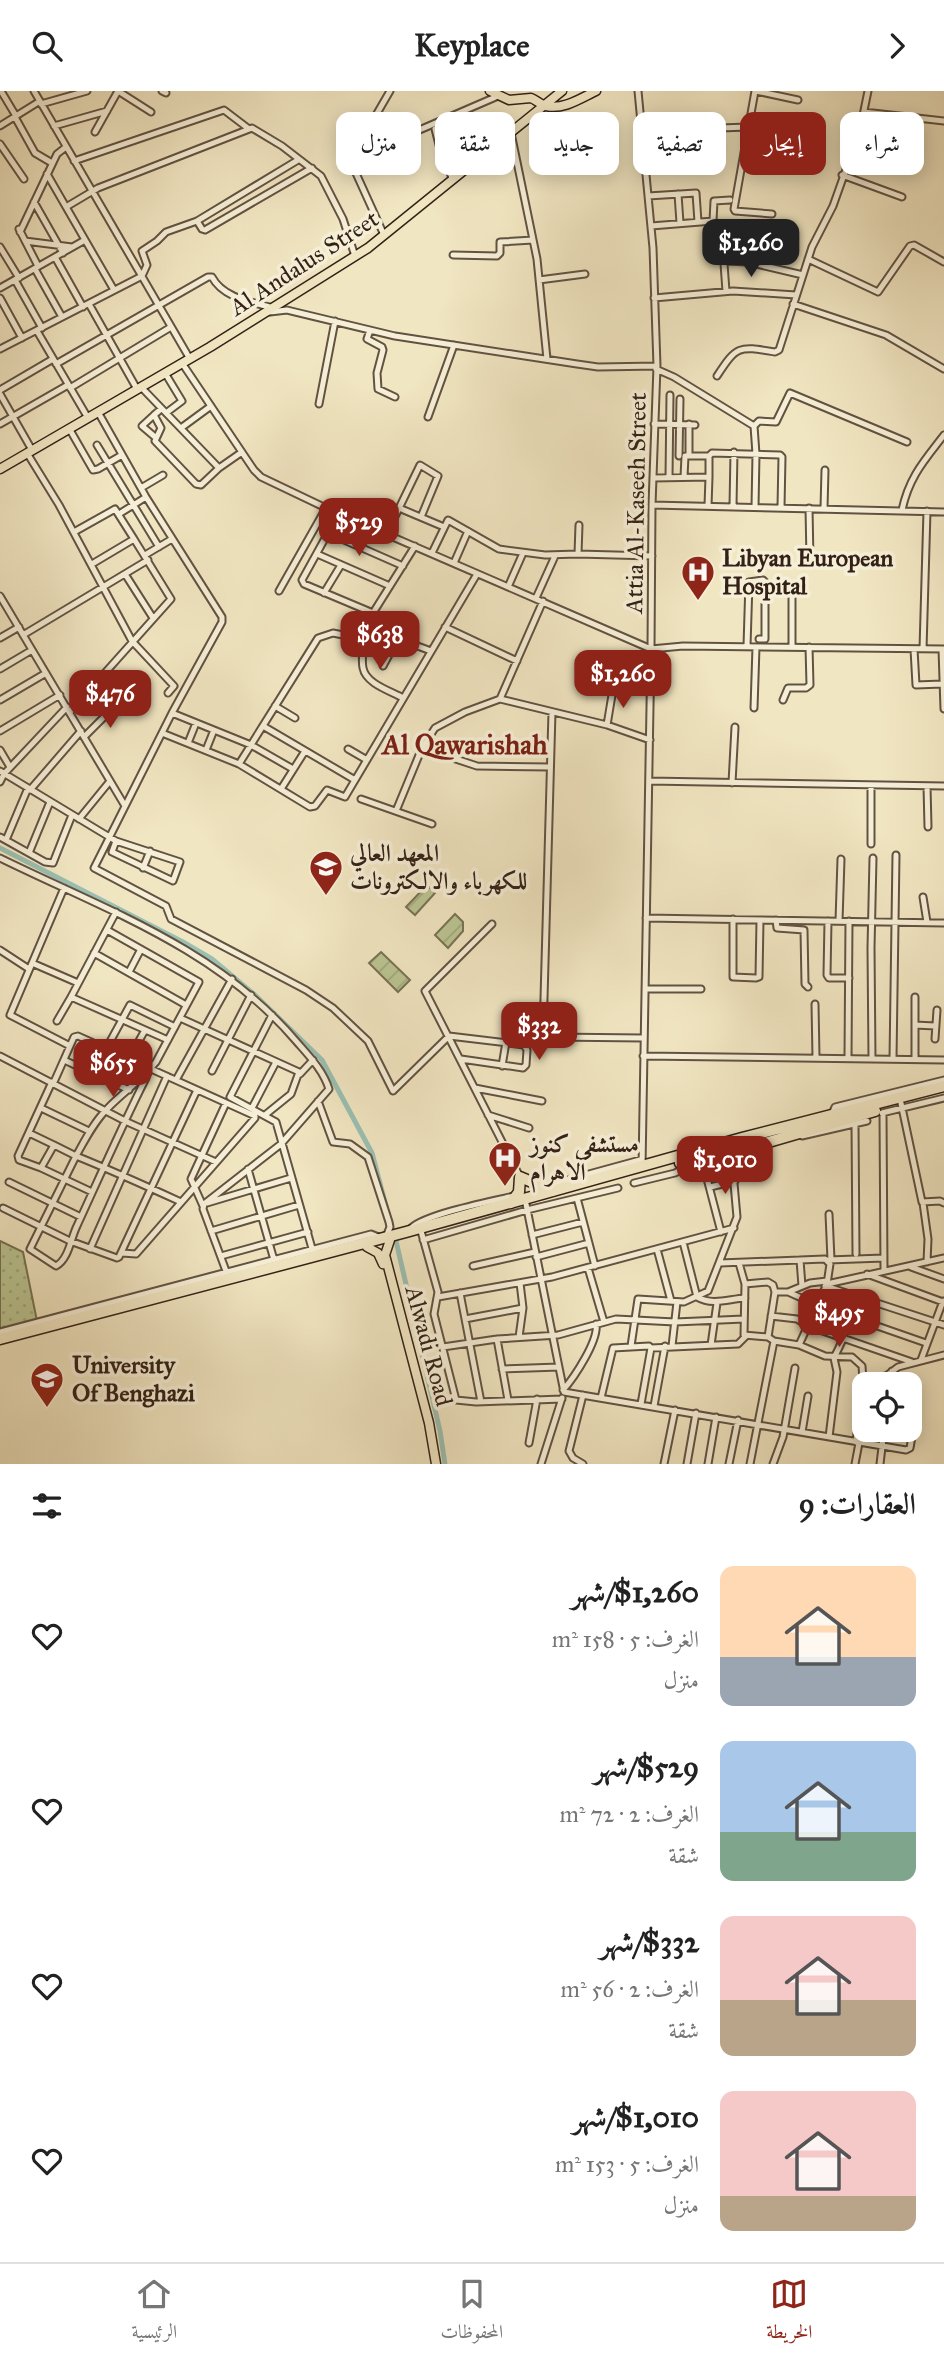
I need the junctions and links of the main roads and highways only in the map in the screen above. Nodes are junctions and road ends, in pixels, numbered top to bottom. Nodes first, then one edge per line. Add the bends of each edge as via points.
1 (562, 91) edge
2 (596, 91) edge
3 (494, 93) edge
4 (543, 106) junction
5 (30, 453) junction
6 (0, 469) edge
7 (0, 475) edge
8 (944, 1086) edge
9 (944, 1092) edge
10 (764, 1138) junction
11 (744, 1143) junction
12 (548, 1189) junction
13 (514, 1199) junction
14 (386, 1238) junction
15 (364, 1242) junction
16 (383, 1256) junction
17 (0, 1342) edge
18 (434, 1464) edge

1 - 4 main road, Al Andalus Street
2 - 4 main road via 565,105
3 - 4 main road via 509,100 531,97
4 - 5 main road, Al Andalus Street via 355,256
5 - 6 main road, Al Andalus Street
5 - 7 main road, Al Andalus Street
8 - 10 highway
9 - 10 highway via 874,1115
10 - 11 highway
11 - 12 highway
11 - 14 highway via 422,1236
12 - 13 highway
12 - 13 highway via 520,1177
13 - 14 highway
14 - 15 highway
14 - 16 main road
15 - 16 main road
15 - 17 highway
15 - 17 highway via 142,1298
16 - 18 main road, Alwadi Road via 426,1416

